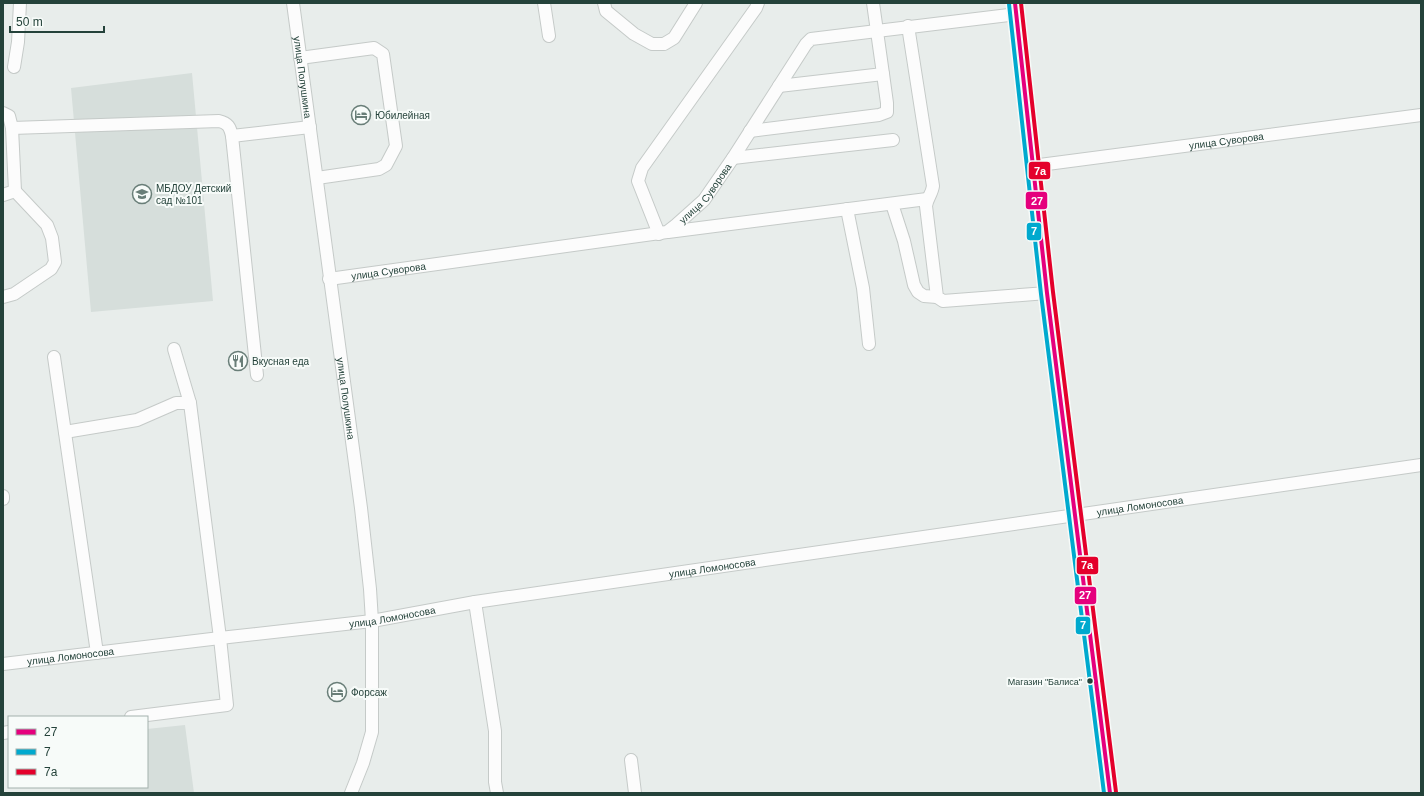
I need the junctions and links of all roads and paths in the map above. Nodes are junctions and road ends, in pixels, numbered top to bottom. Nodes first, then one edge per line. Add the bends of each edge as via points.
1 (20, 3) edge
2 (293, 3) edge
3 (544, 3) edge
4 (604, 3) edge
5 (696, 3) edge
6 (758, 3) edge
7 (873, 3) edge
8 (1016, 8) edge
9 (908, 26) junction
10 (877, 30) junction
11 (548, 36) dead end
12 (300, 58) junction
13 (14, 67) dead end
14 (883, 74) junction
15 (779, 86) junction
16 (3, 113) edge
17 (1421, 115) edge
18 (310, 127) junction
19 (12, 128) junction
20 (750, 132) junction
21 (232, 136) junction
22 (893, 140) dead end
23 (733, 158) junction
24 (1032, 166) junction
25 (317, 178) junction
26 (15, 191) junction
27 (3, 195) edge
28 (927, 199) junction
29 (892, 204) junction
30 (846, 209) junction
31 (663, 233) junction
32 (329, 279) junction
33 (1047, 293) junction
34 (937, 296) junction
35 (3, 297) edge
36 (869, 344) dead end
37 (174, 349) dead end
38 (54, 357) dead end
39 (257, 375) dead end
40 (190, 403) junction
41 (65, 432) junction
42 (1421, 465) edge
43 (1075, 515) junction
44 (475, 602) junction
45 (372, 621) junction
46 (220, 638) junction
47 (97, 653) junction
48 (3, 664) edge
49 (139, 716) edge
50 (631, 760) dead end
51 (351, 793) edge
52 (497, 793) edge
53 (635, 793) edge
54 (1110, 793) edge

1 - 13 street
2 - 12 street, улица Полушкина
3 - 11 street
4 - 5 street via 606,11 634,34 652,44 664,44 674,38
6 - 31 street via 639,175 638,181
7 - 10 street
8 - 9 street, улица Суворова
8 - 24 main road
9 - 10 street, улица Суворова
9 - 28 street via 933,186
10 - 14 street
10 - 15 street, улица Суворова via 811,39
12 - 18 street, улица Полушкина
12 - 25 street via 374,48 383,54 396,146 386,165 379,169
14 - 15 street
14 - 20 street via 887,112
15 - 20 street, улица Суворова
16 - 19 street via 9,116
17 - 24 street, улица Суворова
18 - 21 street
18 - 25 street, улица Полушкина
19 - 21 street via 219,121 226,123
19 - 26 street
20 - 23 street, улица Суворова
21 - 39 street
22 - 23 street
23 - 31 street, улица Суворова via 704,200
24 - 33 main road
25 - 32 street, улица Полушкина
26 - 27 street
26 - 35 street via 47,224 52,238 55,262 51,269 14,294
28 - 29 street
28 - 34 street
29 - 30 street
29 - 34 street via 914,285 924,296
30 - 31 street
30 - 36 street via 863,288
31 - 32 street, улица Суворова
32 - 45 street, улица Полушкина via 361,508
33 - 34 street via 944,301
33 - 43 main road
37 - 40 street
38 - 41 street
40 - 41 street via 176,403 137,420
40 - 46 street
41 - 47 street
42 - 43 street, улица Ломоносова
43 - 44 street, улица Ломоносова
43 - 54 main road
44 - 45 street, улица Ломоносова
44 - 52 street via 495,730
45 - 46 street, улица Ломоносова
45 - 51 street, улица Полушкина via 372,732
46 - 47 street, улица Ломоносова
46 - 49 street via 227,705
47 - 48 street, улица Ломоносова
50 - 53 street

